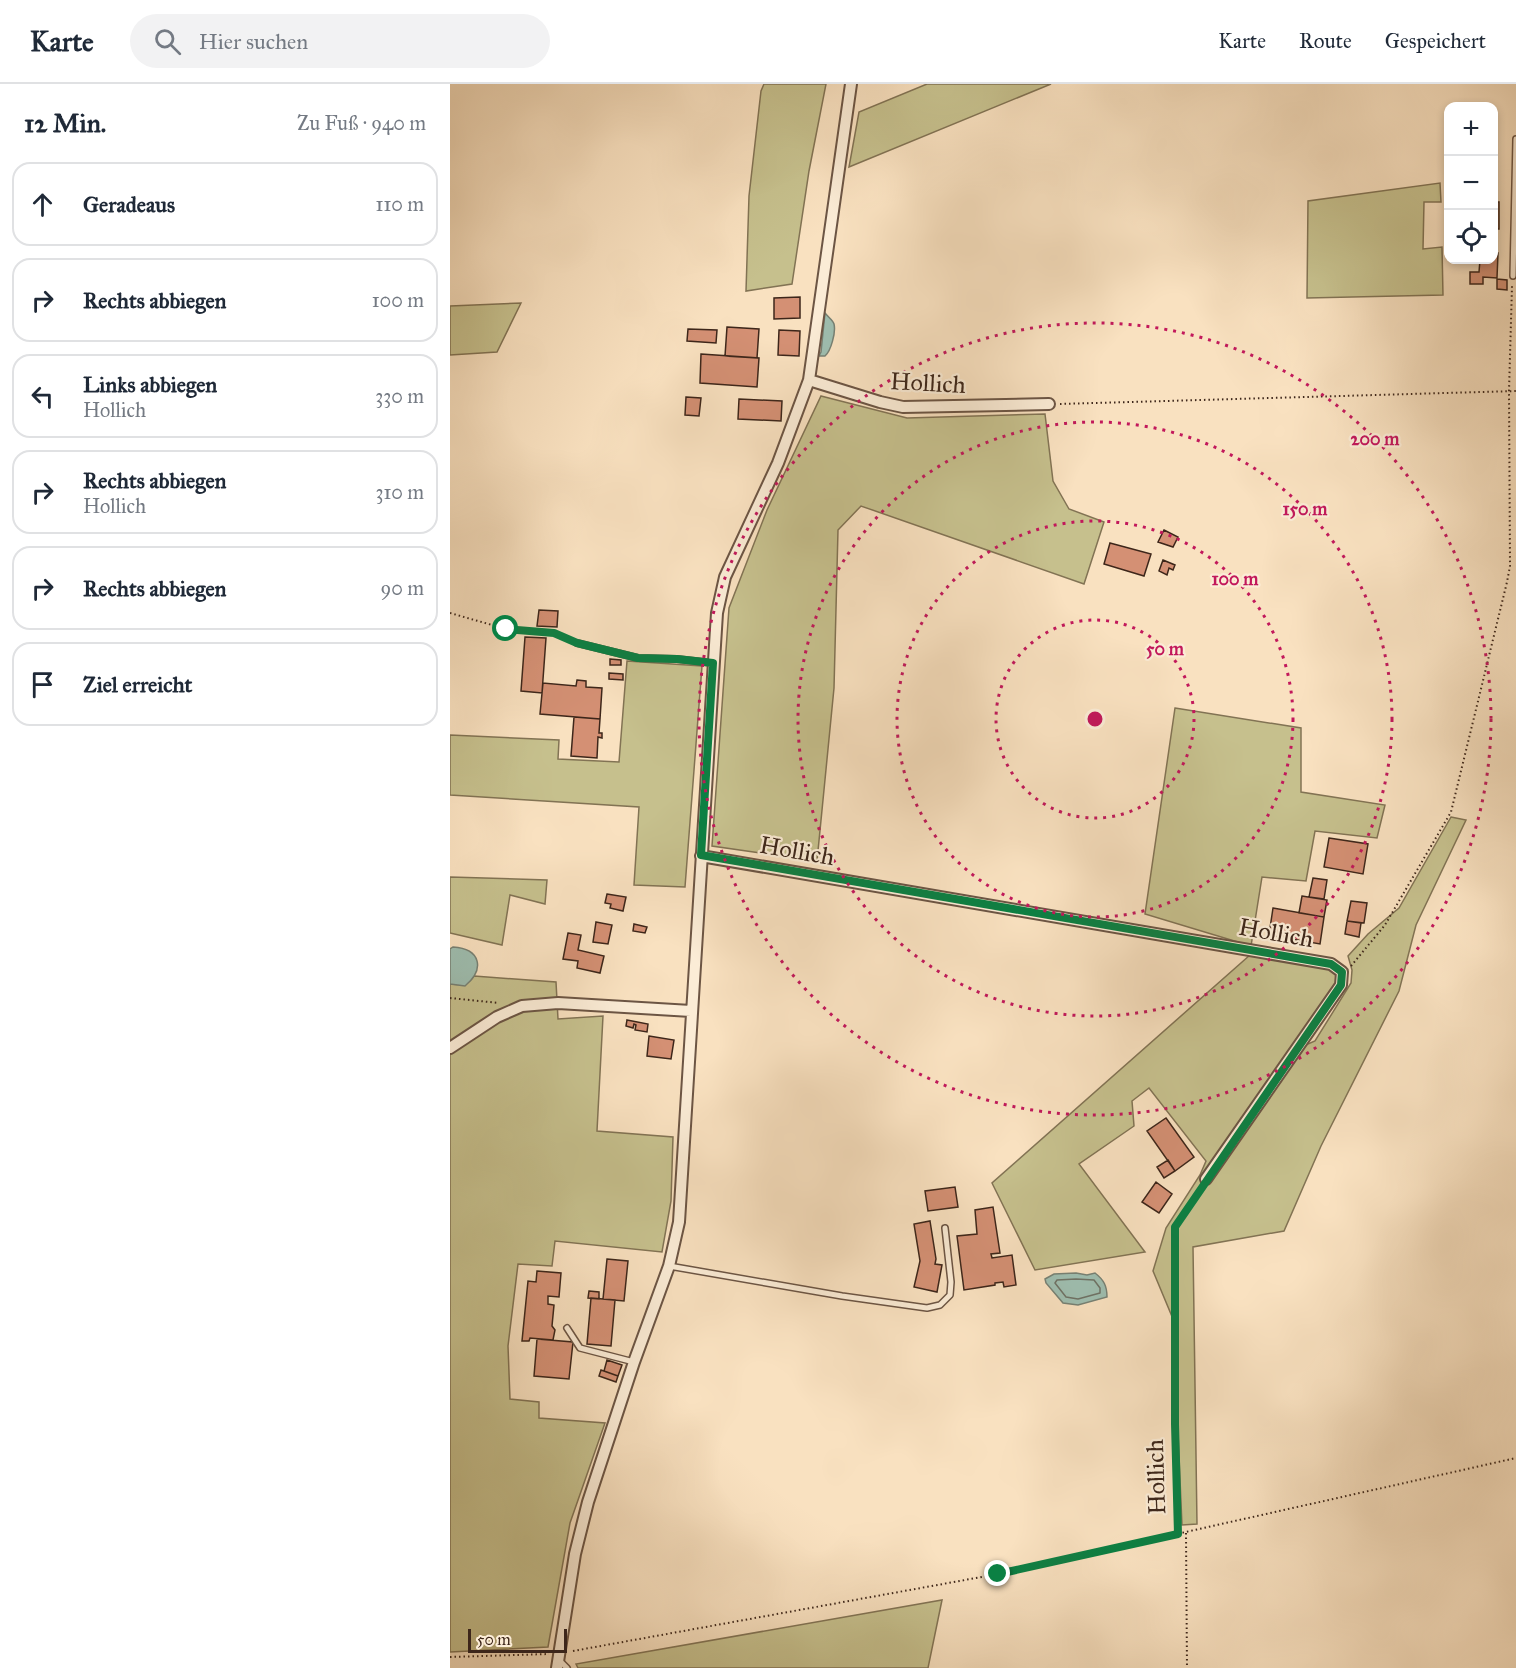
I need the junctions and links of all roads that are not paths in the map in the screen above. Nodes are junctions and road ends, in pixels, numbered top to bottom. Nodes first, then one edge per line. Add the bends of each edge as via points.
1 (851, 84) edge
2 (1516, 139) edge
3 (1513, 276) road end
4 (809, 380) junction
5 (1049, 404) road end
6 (577, 643) road end
7 (713, 663) junction
8 (701, 855) junction
9 (691, 1011) junction
10 (450, 1048) edge
11 (1206, 1179) road end
12 (945, 1228) dead end
13 (669, 1266) junction
14 (567, 1328) dead end
15 (634, 1362) junction
16 (561, 1662) edge

1 - 4 street
2 - 3 lane
4 - 5 street, Hollich via 903,406
4 - 7 street via 778,463 725,577
6 - 7 lane via 638,658
7 - 8 street
8 - 9 street
8 - 11 street, Hollich via 1331,964 1342,972 1341,985
9 - 10 street via 558,1003 522,1006 497,1017
9 - 13 street via 679,1222
12 - 13 lane via 950,1295 940,1305 927,1308
13 - 15 street
14 - 15 lane via 580,1348
15 - 16 street via 575,1554

